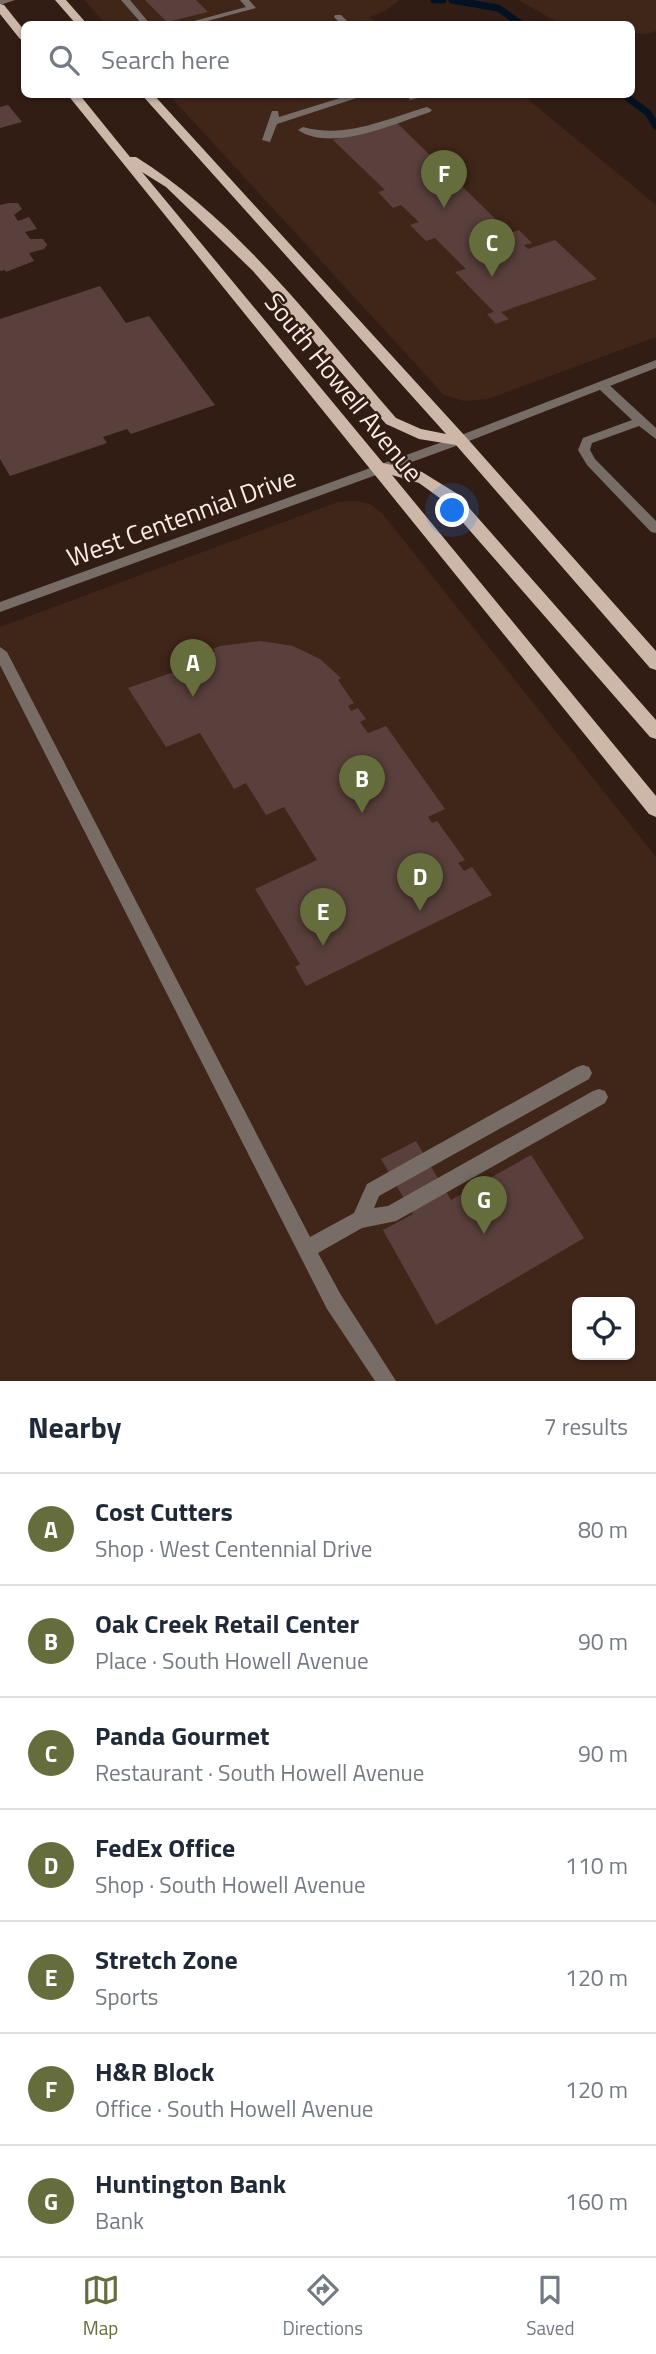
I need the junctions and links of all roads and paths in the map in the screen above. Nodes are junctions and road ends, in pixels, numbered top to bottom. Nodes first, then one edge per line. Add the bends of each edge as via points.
1 (11, 0) edge
2 (60, 0) edge
3 (125, 0) edge
4 (244, 0) edge
5 (0, 5) edge
6 (338, 17) dead end
7 (79, 21) edge
8 (143, 21) edge
9 (199, 21) edge
10 (343, 21) edge
11 (21, 33) edge
12 (75, 98) edge
13 (150, 98) edge
14 (349, 98) edge
15 (427, 110) dead end
16 (303, 130) dead end
17 (267, 140) dead end
18 (118, 150) junction
19 (656, 364) edge
20 (602, 385) junction
21 (640, 421) junction
22 (656, 435) edge
23 (460, 440) junction
24 (377, 468) junction
25 (656, 529) edge
26 (0, 607) edge
27 (0, 652) edge
28 (656, 663) edge
29 (656, 732) edge
30 (656, 809) edge
31 (583, 1073) dead end
32 (599, 1097) dead end
33 (360, 1219) junction
34 (307, 1249) junction
35 (386, 1381) edge

1 - 5 street
2 - 7 main road
3 - 8 street
4 - 9 street via 252,8
5 - 11 main road
6 - 10 street
12 - 18 main road, South Howell Avenue
13 - 23 main road, South Howell Avenue
14 - 17 street via 274,117
15 - 16 street via 335,136
18 - 23 main road via 170,184 258,268 391,421 435,439
18 - 24 main road, South Howell Avenue
19 - 20 street, West Centennial Drive
20 - 21 street
20 - 23 street, West Centennial Drive
21 - 22 street
21 - 25 street via 586,441 584,450 590,462
23 - 24 street, West Centennial Drive
23 - 28 main road, South Howell Avenue
24 - 26 street, West Centennial Drive
24 - 29 main road via 430,480 450,497
24 - 30 main road, South Howell Avenue
27 - 34 street
31 - 33 street via 373,1190
32 - 33 street via 390,1215
33 - 34 street
34 - 35 street via 334,1302

